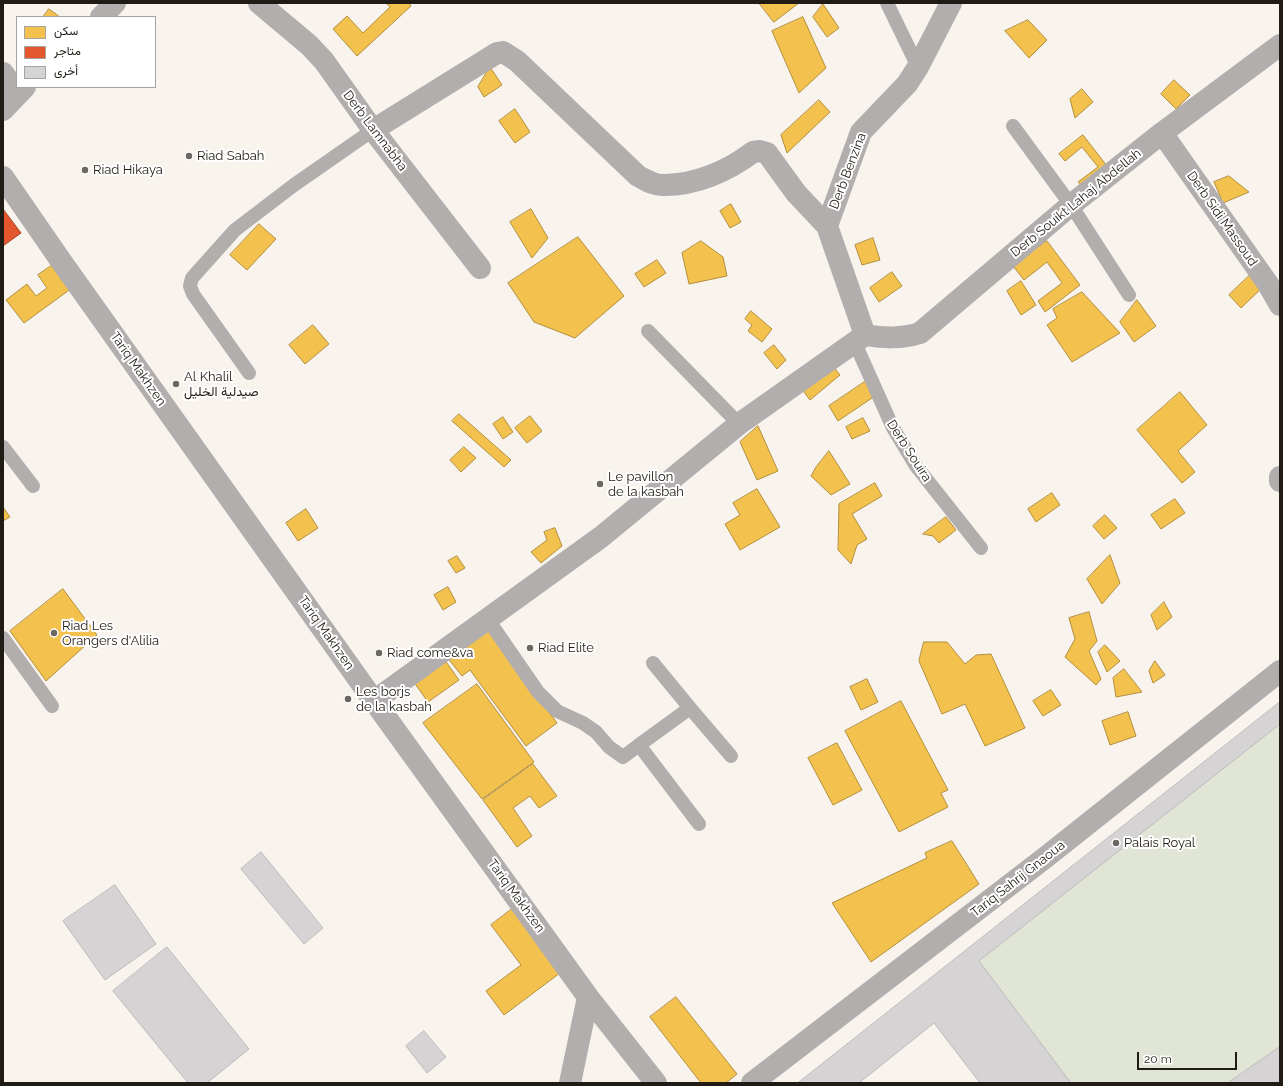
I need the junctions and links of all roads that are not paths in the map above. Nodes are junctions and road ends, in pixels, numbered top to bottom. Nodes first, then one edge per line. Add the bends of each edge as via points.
1 (115, 3) edge
2 (259, 3) edge
3 (887, 3) edge
4 (951, 3) edge
5 (102, 16) edge
6 (1280, 45) edge
7 (918, 67) junction
8 (3, 73) edge
9 (16, 85) edge
10 (21, 90) edge
11 (3, 110) edge
12 (1013, 126) dead end
13 (373, 130) junction
14 (1162, 133) junction
15 (5, 185) edge
16 (1071, 205) junction
17 (827, 226) junction
18 (480, 268) dead end
19 (1129, 294) dead end
20 (1280, 305) edge
21 (648, 331) dead end
22 (860, 339) junction
23 (249, 373) dead end
24 (738, 424) junction
25 (3, 447) edge
26 (1280, 478) edge
27 (1280, 481) edge
28 (33, 486) dead end
29 (981, 548) dead end
30 (487, 618) junction
31 (3, 638) edge
32 (653, 663) dead end
33 (1280, 671) edge
34 (374, 701) junction
35 (52, 706) dead end
36 (690, 708) junction
37 (639, 745) junction
38 (732, 756) dead end
39 (699, 824) dead end
40 (588, 997) junction
41 (570, 1083) edge
42 (656, 1083) edge
43 (752, 1083) edge

1 - 5 street
2 - 13 street, Derb Lamnabha via 324,61
3 - 7 lane
4 - 7 street, Derb Benzina
6 - 14 street, Derb Souikt Lahaj Abdellah
7 - 17 street, Derb Benzina via 907,84 861,132
8 - 9 street
10 - 11 street
12 - 16 lane
13 - 17 street via 497,53 503,52 517,61 638,176 663,186 682,183 712,176 753,152 760,151 767,153 796,193
13 - 18 street, Derb Lamnabha
13 - 23 lane via 235,230 192,278 190,286 193,294
14 - 16 street, Derb Souikt Lahaj Abdellah
14 - 20 street, Derb Sidi Massoud
15 - 34 street, Tariq Makhzen
16 - 19 lane
16 - 22 street, Derb Souikt Lahaj Abdellah via 920,333 896,338
17 - 22 street, Derb Benzina
21 - 24 lane
22 - 24 street
22 - 29 lane, Derb Souira via 893,428 916,466
24 - 30 street via 601,537
25 - 28 lane
26 - 27 street
30 - 34 street
30 - 37 lane via 538,692 557,711 596,732 609,747 623,757
31 - 35 lane
32 - 36 lane
33 - 43 street, Tariq Sahrij Gnaoua via 1046,857
34 - 40 street, Tariq Makhzen
36 - 37 lane
36 - 38 lane
37 - 39 lane
40 - 41 street
40 - 42 street, Tariq Makhzen

